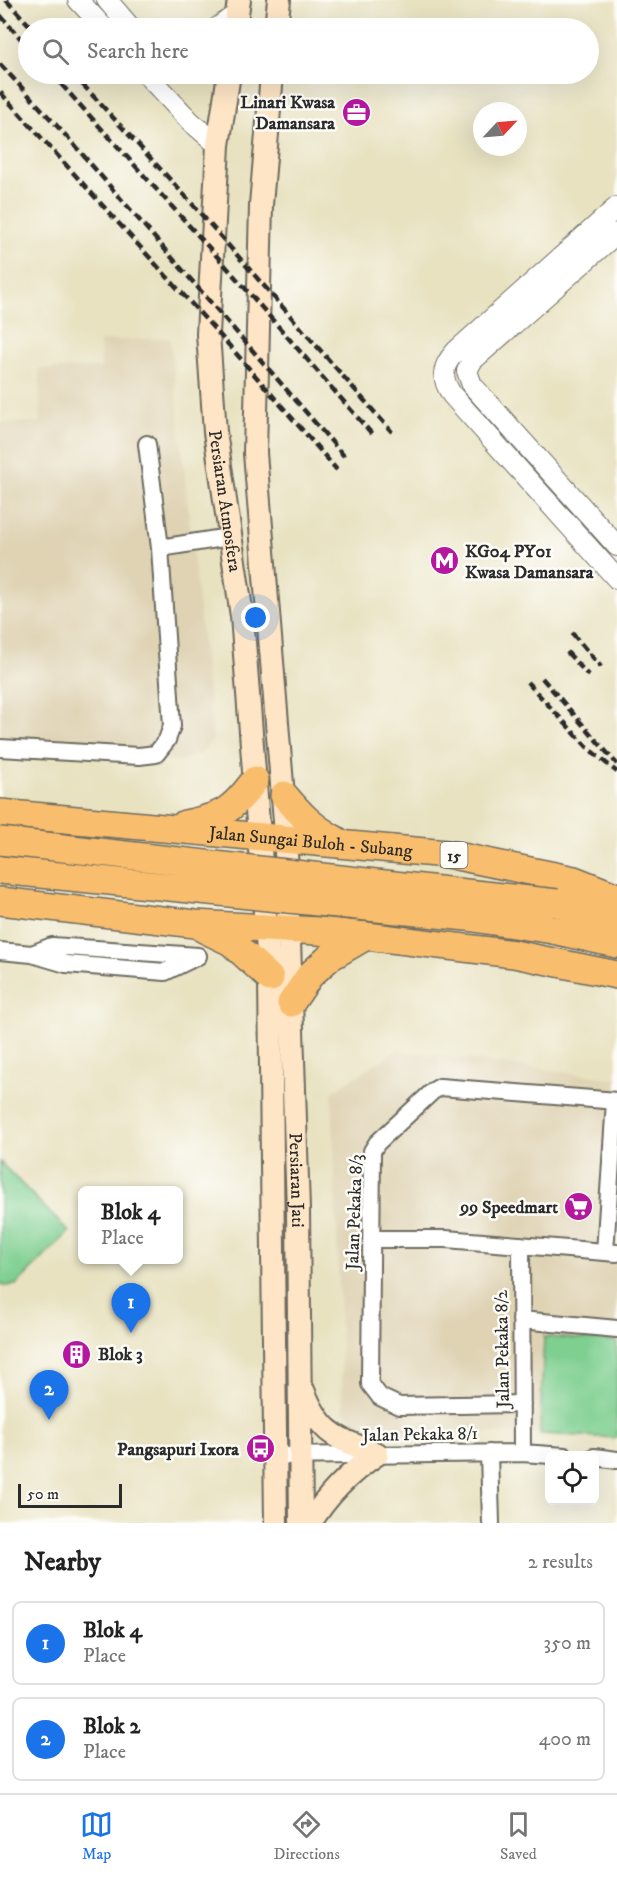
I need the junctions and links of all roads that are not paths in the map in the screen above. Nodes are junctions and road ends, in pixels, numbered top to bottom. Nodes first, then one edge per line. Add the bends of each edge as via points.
1 (78, 0) edge
2 (106, 0) edge
3 (279, 0) edge
4 (95, 18) edge
5 (122, 18) edge
6 (277, 18) edge
7 (155, 84) edge
8 (227, 84) edge
9 (271, 84) edge
10 (218, 145) junction
11 (617, 207) edge
12 (617, 234) edge
13 (468, 371) junction
14 (443, 372) junction
15 (147, 444) dead end
16 (229, 537) junction
17 (617, 546) edge
18 (160, 548) junction
19 (617, 579) edge
20 (0, 748) edge
21 (255, 780) junction
22 (284, 795) junction
23 (0, 813) edge
24 (164, 828) junction
25 (202, 832) junction
26 (272, 838) junction
27 (0, 841) edge
28 (353, 844) junction
29 (0, 870) edge
30 (617, 897) edge
31 (0, 901) edge
32 (617, 920) edge
33 (164, 921) junction
34 (195, 924) junction
35 (277, 929) junction
36 (366, 936) junction
37 (617, 944) edge
38 (0, 951) edge
39 (32, 954) junction
40 (617, 975) edge
41 (270, 978) junction
42 (291, 1003) junction
43 (616, 1101) edge
44 (372, 1239) junction
45 (521, 1245) junction
46 (611, 1253) edge
47 (521, 1320) junction
48 (617, 1329) edge
49 (299, 1380) junction
50 (522, 1404) junction
51 (489, 1453) junction
52 (522, 1453) junction
53 (377, 1454) junction
54 (545, 1454) edge
55 (276, 1456) junction
56 (301, 1456) junction
57 (599, 1458) edge
58 (617, 1460) edge
59 (276, 1523) edge
60 (301, 1523) edge
61 (310, 1523) edge
62 (491, 1523) edge

1 - 4 street
2 - 5 street
3 - 6 main road
7 - 10 street
8 - 10 main road, Persiaran Atmosfera
9 - 22 main road, Persiaran Atmosfera via 261,205 255,453
10 - 16 main road, Persiaran Atmosfera via 208,334 215,432
11 - 14 street via 456,351
12 - 13 street via 472,361
13 - 14 street
13 - 17 street via 472,385
14 - 19 street via 452,395
15 - 18 street
16 - 18 street
16 - 21 main road, Persiaran Atmosfera via 242,616
18 - 20 street via 172,726 156,754
21 - 24 highway via 223,814
21 - 26 main road, Persiaran Atmosfera
22 - 26 main road, Persiaran Atmosfera
22 - 28 highway via 316,829
23 - 24 highway, Jalan Sungai Buloh - Subang / 15
24 - 25 highway, Jalan Sungai Buloh - Subang / 15
25 - 26 highway, Jalan Sungai Buloh - Subang / 15
25 - 33 highway via 216,854 220,871 215,888 206,901
26 - 28 highway, Jalan Sungai Buloh - Subang / 15
26 - 35 main road, Persiaran Atmosfera
27 - 32 highway, Jalan Sungai Buloh - Subang, bridge via 557,903
28 - 30 highway, Jalan Sungai Buloh - Subang / 15 via 458,856 574,880
28 - 36 highway via 338,868 335,889 344,914
29 - 37 highway, bridge via 467,917
31 - 33 highway
33 - 34 highway
34 - 35 highway
34 - 41 highway via 231,942
35 - 36 highway
35 - 41 main road, Persiaran Jati
35 - 42 main road, Persiaran Jati
36 - 40 highway via 514,954
36 - 42 highway via 330,957 310,975
38 - 39 street
39 - 39 street via 66,964 165,972 198,956 52,946
41 - 55 main road, Persiaran Jati
42 - 49 main road, Persiaran Jati
43 - 44 street, Jalan Pekaka 8/3 via 440,1087 372,1151
43 - 46 street
44 - 45 street
44 - 50 street, Jalan Pekaka 8/3 via 370,1384 380,1397 399,1406
45 - 46 street
45 - 47 street, Jalan Pekaka 8/2
47 - 48 street
47 - 50 street, Jalan Pekaka 8/2
49 - 53 main road via 320,1425
49 - 56 main road, Persiaran Jati
50 - 52 street, Jalan Pekaka 8/2
51 - 52 street, Jalan Pekaka 8/1
51 - 53 street, Jalan Pekaka 8/1
51 - 62 street
52 - 54 street, Jalan Pekaka 8/1
53 - 56 street, Jalan Pekaka 8/1
53 - 61 main road via 336,1487
55 - 56 street, Jalan Pekaka 8/1
55 - 59 main road, Persiaran Jati
56 - 60 main road, Persiaran Jati
57 - 58 street

